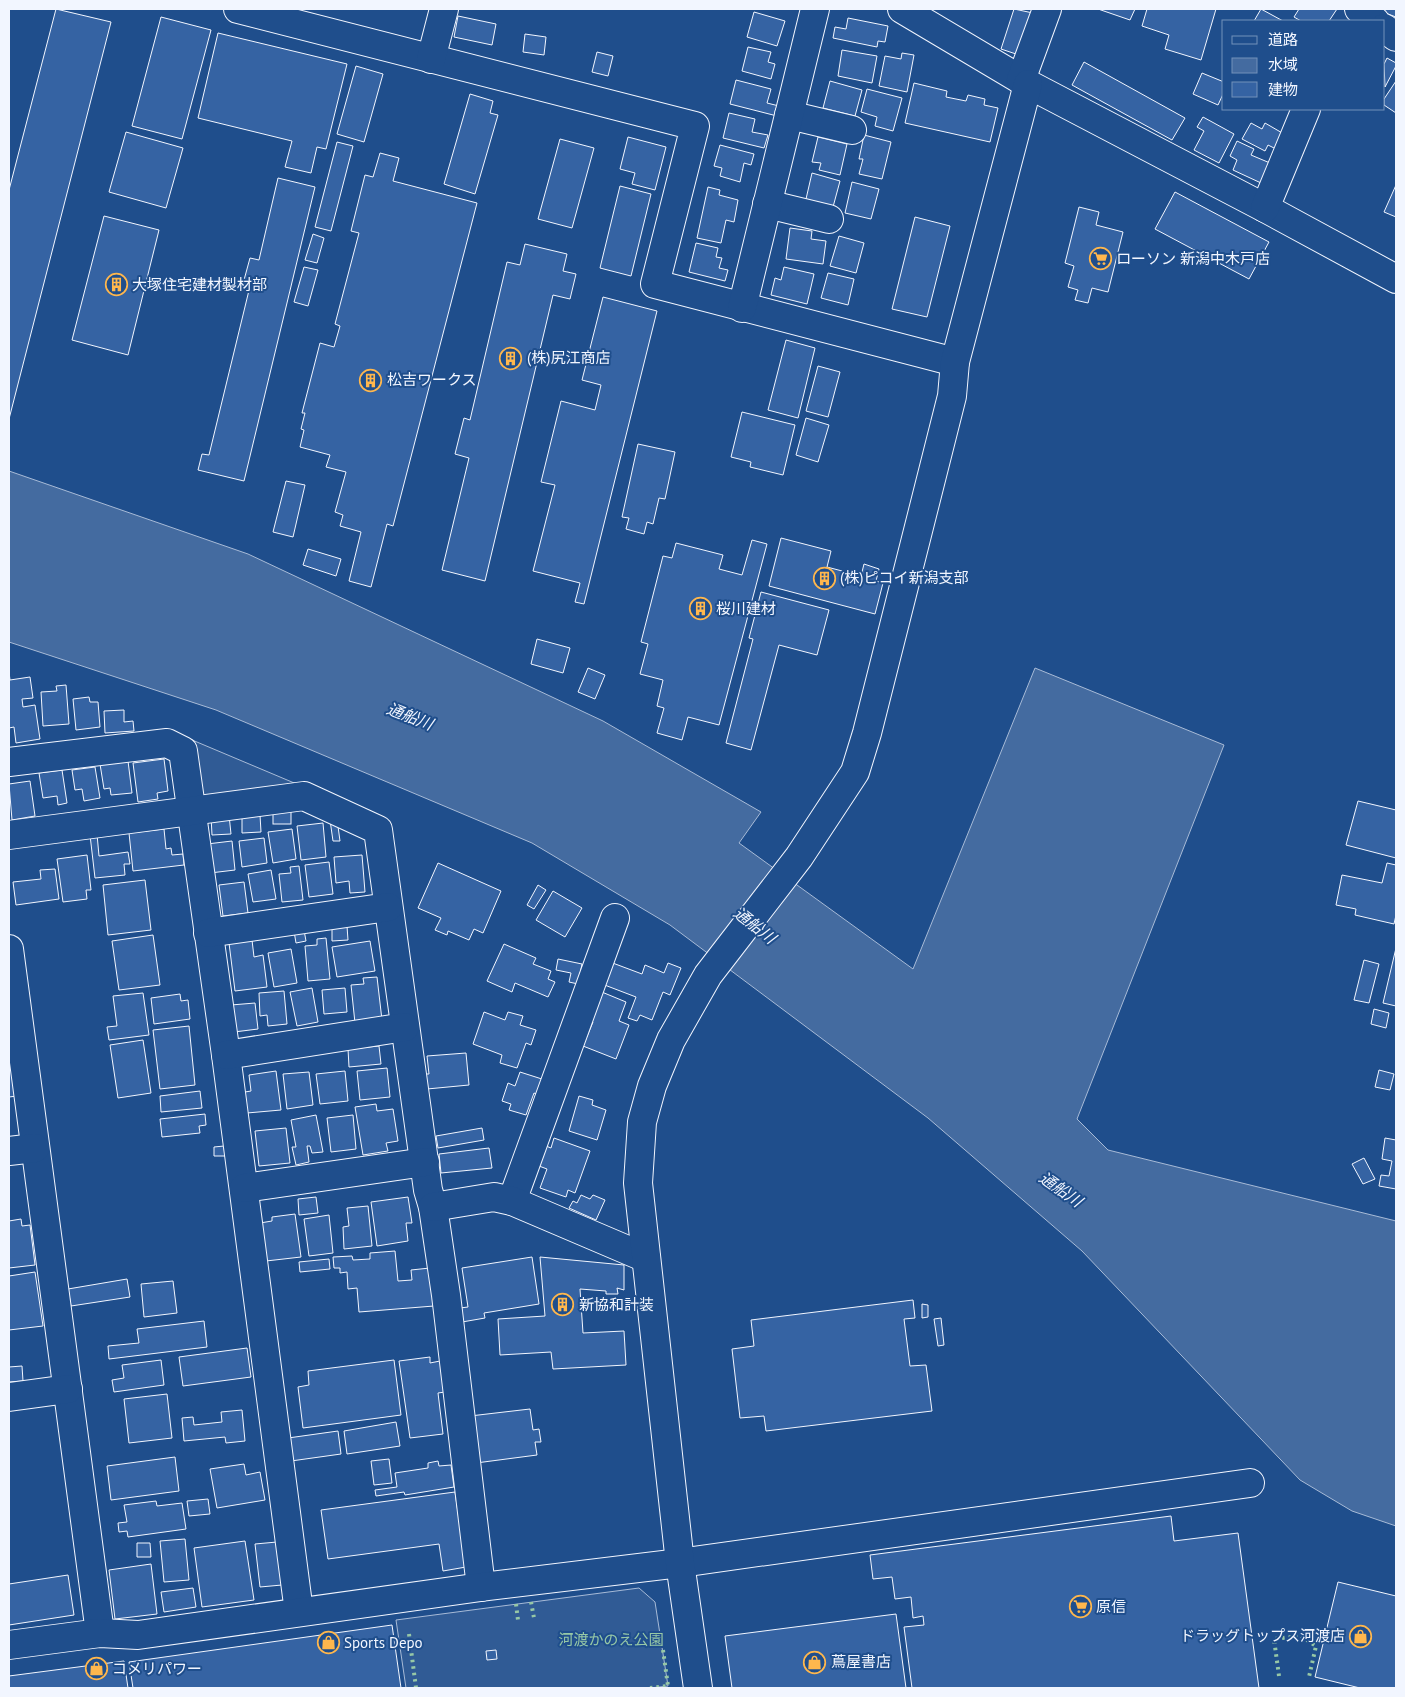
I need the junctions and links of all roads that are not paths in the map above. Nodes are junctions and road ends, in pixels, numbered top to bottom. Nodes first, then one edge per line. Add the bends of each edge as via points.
1 (238, 9) edge
2 (444, 9) edge
3 (815, 9) edge
4 (902, 9) edge
5 (1046, 9) edge
6 (1359, 9) edge
7 (1374, 20) edge
8 (1385, 29) edge
9 (1396, 38) edge
10 (431, 59) junction
11 (1024, 82) junction
12 (1306, 110) edge
13 (789, 115) junction
14 (852, 130) dead end
15 (767, 204) junction
16 (1265, 208) junction
17 (829, 219) dead end
18 (1396, 279) edge
19 (742, 308) junction
20 (955, 362) junction
21 (9, 762) edge
22 (191, 810) junction
23 (9, 835) edge
24 (388, 907) junction
25 (616, 918) dead end
26 (208, 933) junction
27 (9, 949) edge
28 (405, 1027) junction
29 (226, 1054) junction
30 (22, 1150) edge
31 (425, 1162) junction
32 (244, 1188) junction
33 (512, 1201) junction
34 (433, 1207) junction
35 (646, 1258) junction
36 (68, 1389) junction
37 (9, 1397) edge
38 (1250, 1483) dead end
39 (680, 1562) junction
40 (481, 1587) junction
41 (299, 1612) junction
42 (100, 1633) junction
43 (9, 1645) edge
44 (698, 1688) edge

1 - 10 street
2 - 10 street
3 - 13 street
4 - 11 street
5 - 11 street
6 - 7 street
8 - 9 street
10 - 19 street via 695,126 655,284
11 - 16 street
11 - 20 street
12 - 16 street
13 - 14 street
13 - 15 street
15 - 17 street
15 - 19 street
16 - 18 street
19 - 20 street
20 - 35 street via 952,396 855,772 799,857 708,975 671,1040 652,1086 642,1122 638,1183
21 - 22 street via 167,743 183,751
22 - 23 street
22 - 24 street via 304,796 378,830
22 - 26 street
24 - 26 street
24 - 28 street
25 - 33 street
26 - 29 street
27 - 30 street
28 - 29 street
28 - 31 street
29 - 32 street
30 - 36 street
31 - 32 street
31 - 34 street
32 - 41 street
33 - 34 street via 494,1197
33 - 35 street
34 - 40 street
35 - 39 street
36 - 37 street
36 - 42 street
38 - 39 street
39 - 40 street
39 - 44 street
40 - 41 street
41 - 42 street via 138,1635
42 - 43 street

